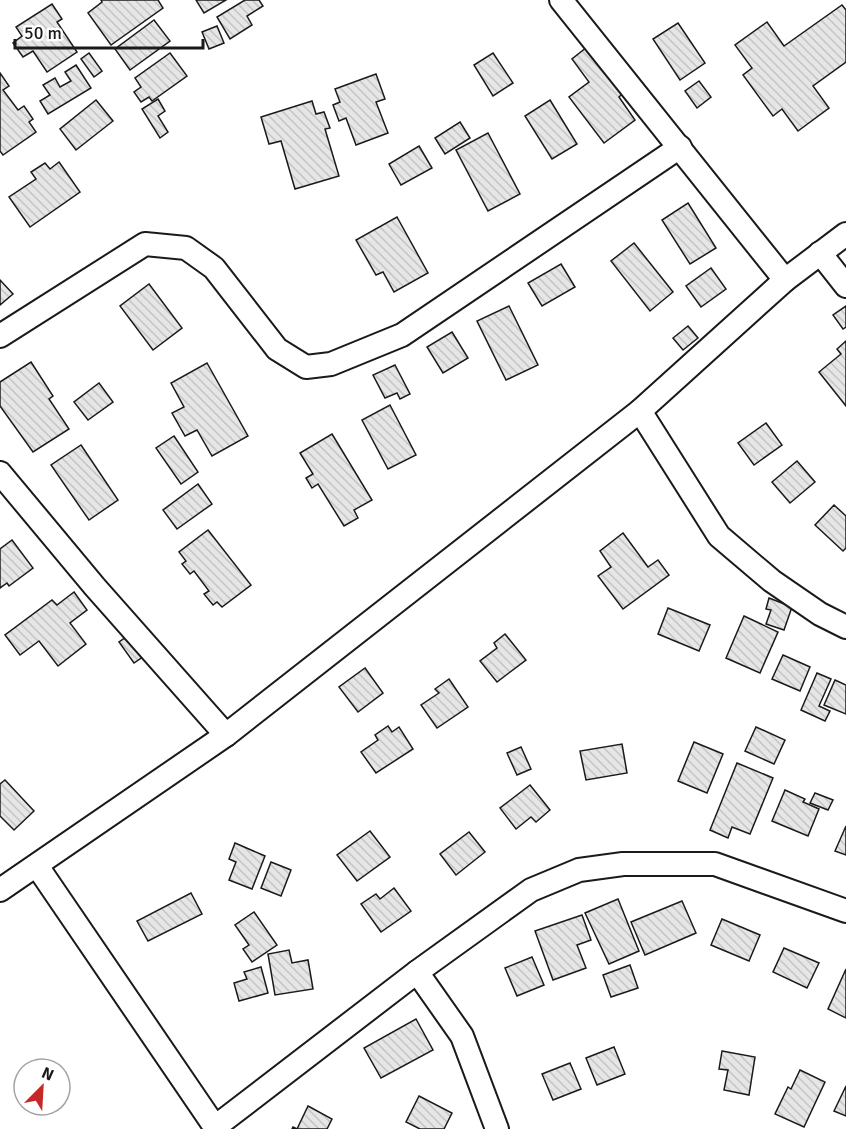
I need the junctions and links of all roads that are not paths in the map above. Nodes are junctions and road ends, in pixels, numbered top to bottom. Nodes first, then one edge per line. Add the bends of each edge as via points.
1 (561, 0) edge
2 (680, 147) junction
3 (846, 234) edge
4 (820, 254) junction
5 (785, 280) junction
6 (846, 286) edge
7 (0, 336) edge
8 (640, 411) junction
9 (0, 473) edge
10 (846, 627) edge
11 (226, 735) junction
12 (37, 866) junction
13 (0, 890) edge
14 (846, 911) edge
15 (417, 972) junction
16 (216, 1128) edge
17 (497, 1129) edge

1 - 2 street
2 - 5 street
2 - 7 street via 402,335 332,364 306,367 277,349 214,268 186,248 145,244
3 - 4 street
4 - 5 street
4 - 6 street
5 - 8 street
8 - 10 street via 719,536 772,581
8 - 11 street
9 - 11 street
11 - 12 street
12 - 13 street
12 - 16 street
14 - 15 street via 715,864 623,864 579,870 531,890
15 - 16 street
15 - 17 street via 462,1036

